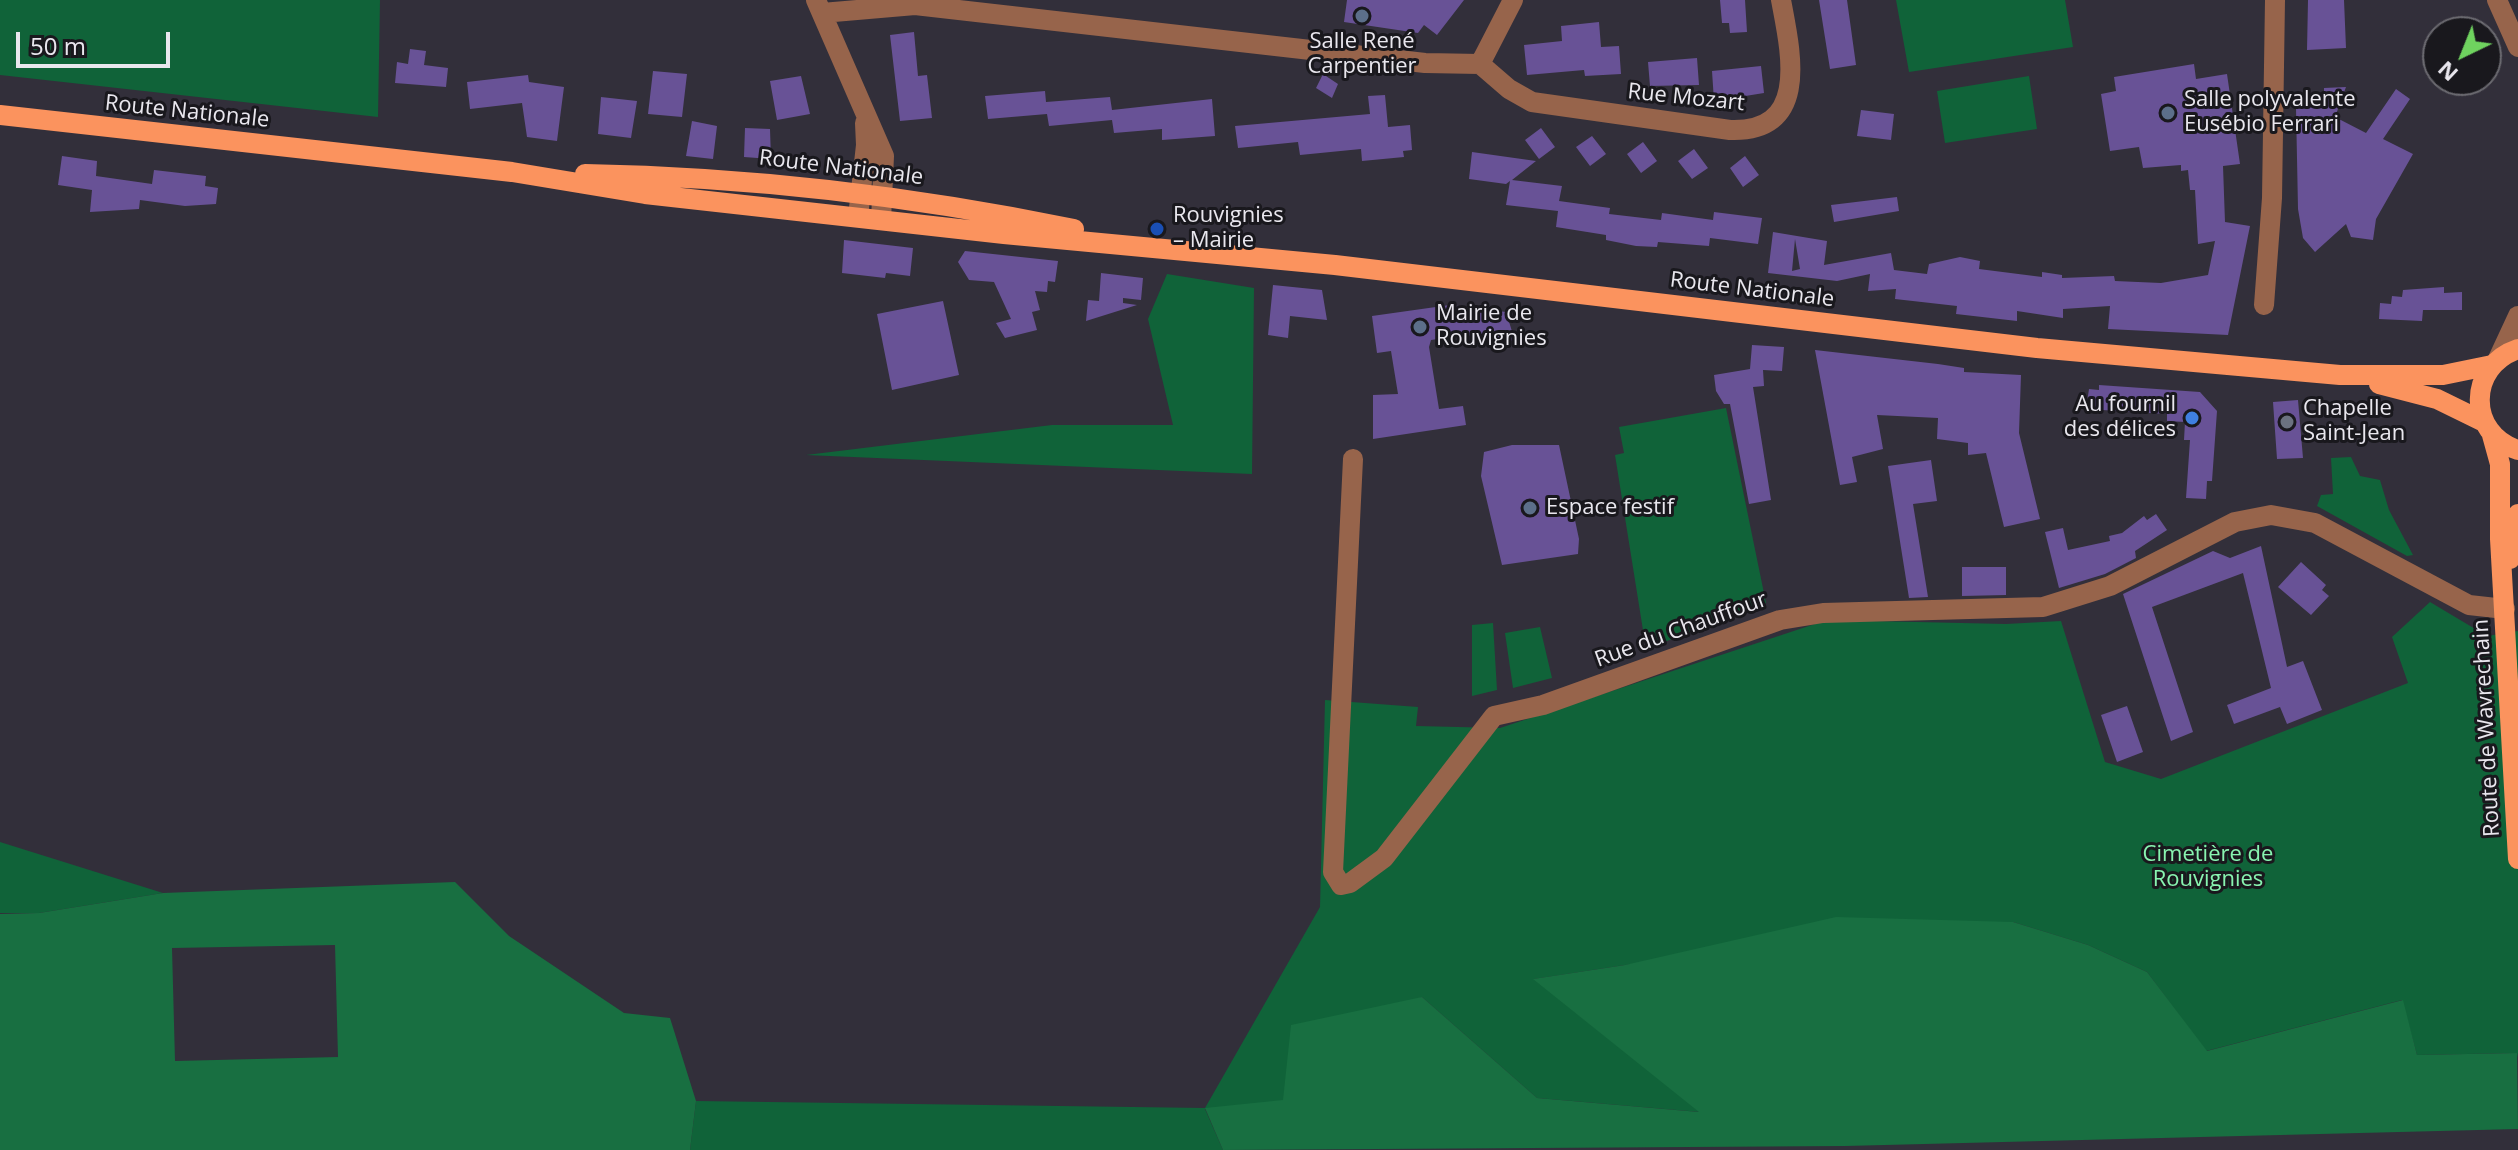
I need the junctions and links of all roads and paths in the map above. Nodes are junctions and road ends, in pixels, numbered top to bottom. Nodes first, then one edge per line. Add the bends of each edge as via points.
1 (1513, 0) edge
2 (1781, 0) edge
3 (2275, 0) edge
4 (2497, 0) edge
5 (819, 7) edge
6 (2518, 47) edge
7 (1480, 64) junction
8 (863, 111) junction
9 (0, 115) edge
10 (512, 172) junction
11 (860, 195) junction
12 (883, 198) junction
13 (858, 217) junction
14 (881, 220) junction
15 (1160, 247) junction
16 (2264, 305) dead end
17 (2518, 316) edge
18 (2518, 349) edge
19 (2495, 362) junction
20 (2340, 375) junction
21 (2488, 429) junction
22 (2518, 450) edge
23 (1353, 459) dead end
24 (2518, 514) edge
25 (2505, 602) junction
26 (2518, 859) edge

1 - 7 street
2 - 7 street, Rue Mozart via 1789,91 1773,119 1753,129 1532,102
3 - 16 street via 2273,184
4 - 6 street
5 - 7 street via 915,5 1425,63
5 - 8 street
8 - 11 street via 867,137
8 - 12 street via 884,156
9 - 10 main road, Route Nationale
10 - 11 main road, Route Nationale via 721,179
10 - 13 main road, Route Nationale via 645,194
11 - 12 main road, Route Nationale
11 - 13 street
12 - 14 street
12 - 15 main road, Route Nationale via 971,208
13 - 14 main road, Route Nationale
14 - 15 main road, Route Nationale
15 - 20 main road, Route Nationale via 2037,348
17 - 19 street
18 - 19 main road, Route Nationale
19 - 20 main road, Route Nationale via 2443,375
19 - 21 main road, Route de Wavrechain via 2479,393
20 - 21 main road, Route Nationale via 2437,399
21 - 22 main road, Route Nationale
21 - 25 main road, Route de Wavrechain via 2500,464
23 - 25 street, Rue du Chauffour via 1333,872 1341,885 1384,858 1494,716 1543,705 1788,618 2043,607 2110,586 2235,522 2271,515 2315,523 2469,605
24 - 25 main road, Route de Wavrechain
25 - 26 main road, Route de Wavrechain

